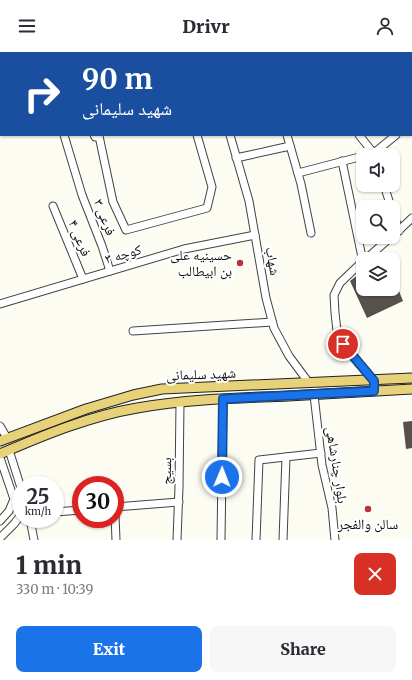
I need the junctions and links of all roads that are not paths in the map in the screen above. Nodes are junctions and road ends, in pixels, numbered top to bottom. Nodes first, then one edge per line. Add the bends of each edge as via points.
1 (64, 136) edge
2 (99, 136) edge
3 (197, 136) edge
4 (230, 136) edge
5 (287, 136) edge
6 (360, 136) edge
7 (395, 136) edge
8 (290, 146) junction
9 (370, 148) edge
10 (382, 148) edge
11 (236, 158) junction
12 (356, 158) edge
13 (342, 161) junction
14 (298, 173) junction
15 (53, 206) dead end
16 (412, 218) edge
17 (400, 229) edge
18 (311, 233) dead end
19 (255, 235) junction
20 (383, 244) edge
21 (361, 252) edge
22 (374, 252) edge
23 (356, 268) edge
24 (110, 271) junction
25 (83, 279) junction
26 (0, 304) edge
27 (272, 322) junction
28 (133, 332) dead end
29 (412, 378) edge
30 (374, 381) junction
31 (309, 383) junction
32 (180, 388) junction
33 (412, 389) edge
34 (374, 391) junction
35 (314, 395) junction
36 (223, 399) junction
37 (180, 403) junction
38 (0, 426) edge
39 (4, 440) edge
40 (9, 450) junction
41 (321, 452) junction
42 (0, 454) edge
43 (286, 457) junction
44 (0, 458) edge
45 (17, 476) edge
46 (179, 502) junction
47 (124, 506) edge
48 (0, 521) edge
49 (12, 526) edge
50 (32, 528) edge
51 (116, 528) edge
52 (0, 538) edge
53 (34, 540) edge
54 (116, 540) edge
55 (177, 540) edge
56 (221, 540) edge
57 (256, 540) edge
58 (283, 540) edge
59 (335, 540) edge

1 - 24 street, فرعی ۳ via 82,195
2 - 3 street via 114,202 126,230 207,208 212,187
4 - 11 street, شهاب
5 - 8 street
6 - 9 street
7 - 10 street
8 - 11 street
8 - 14 street
11 - 19 street, شهاب via 249,201
12 - 13 street
13 - 14 street
13 - 21 street
14 - 18 street
15 - 25 street, فرعی ۴
16 - 17 street
19 - 24 street, کوچه ۳ via 184,249
19 - 27 street, شهاب
20 - 22 street
23 - 30 street via 340,283 334,295 337,331 343,344
24 - 25 street, کوچه ۳
25 - 26 street, کوچه ۳
27 - 28 street
27 - 31 street, شهاب via 289,356
29 - 30 main road, شهید سلیمانی
30 - 31 main road, شهید سلیمانی
30 - 34 main road
31 - 32 main road, شهید سلیمانی
32 - 37 main road
32 - 39 main road, شهید سلیمانی via 133,395 86,409
33 - 34 main road, شهید سلیمانی
34 - 35 main road, شهید سلیمانی
35 - 36 main road, شهید سلیمانی
35 - 41 street, بلوار چنارشاهی
36 - 37 main road, شهید سلیمانی
36 - 56 street
37 - 40 main road, شهید سلیمانی via 137,408 92,418
37 - 46 street, بسیج
38 - 39 street
40 - 42 main road, شهید سلیمانی
40 - 45 street
41 - 43 street
41 - 59 street, بلوار چنارشاهی via 332,508
43 - 57 street via 259,460
43 - 58 street
44 - 48 street via 14,499 9,511
46 - 47 street
46 - 55 street, بسیج
49 - 52 street
50 - 53 street
51 - 54 street

